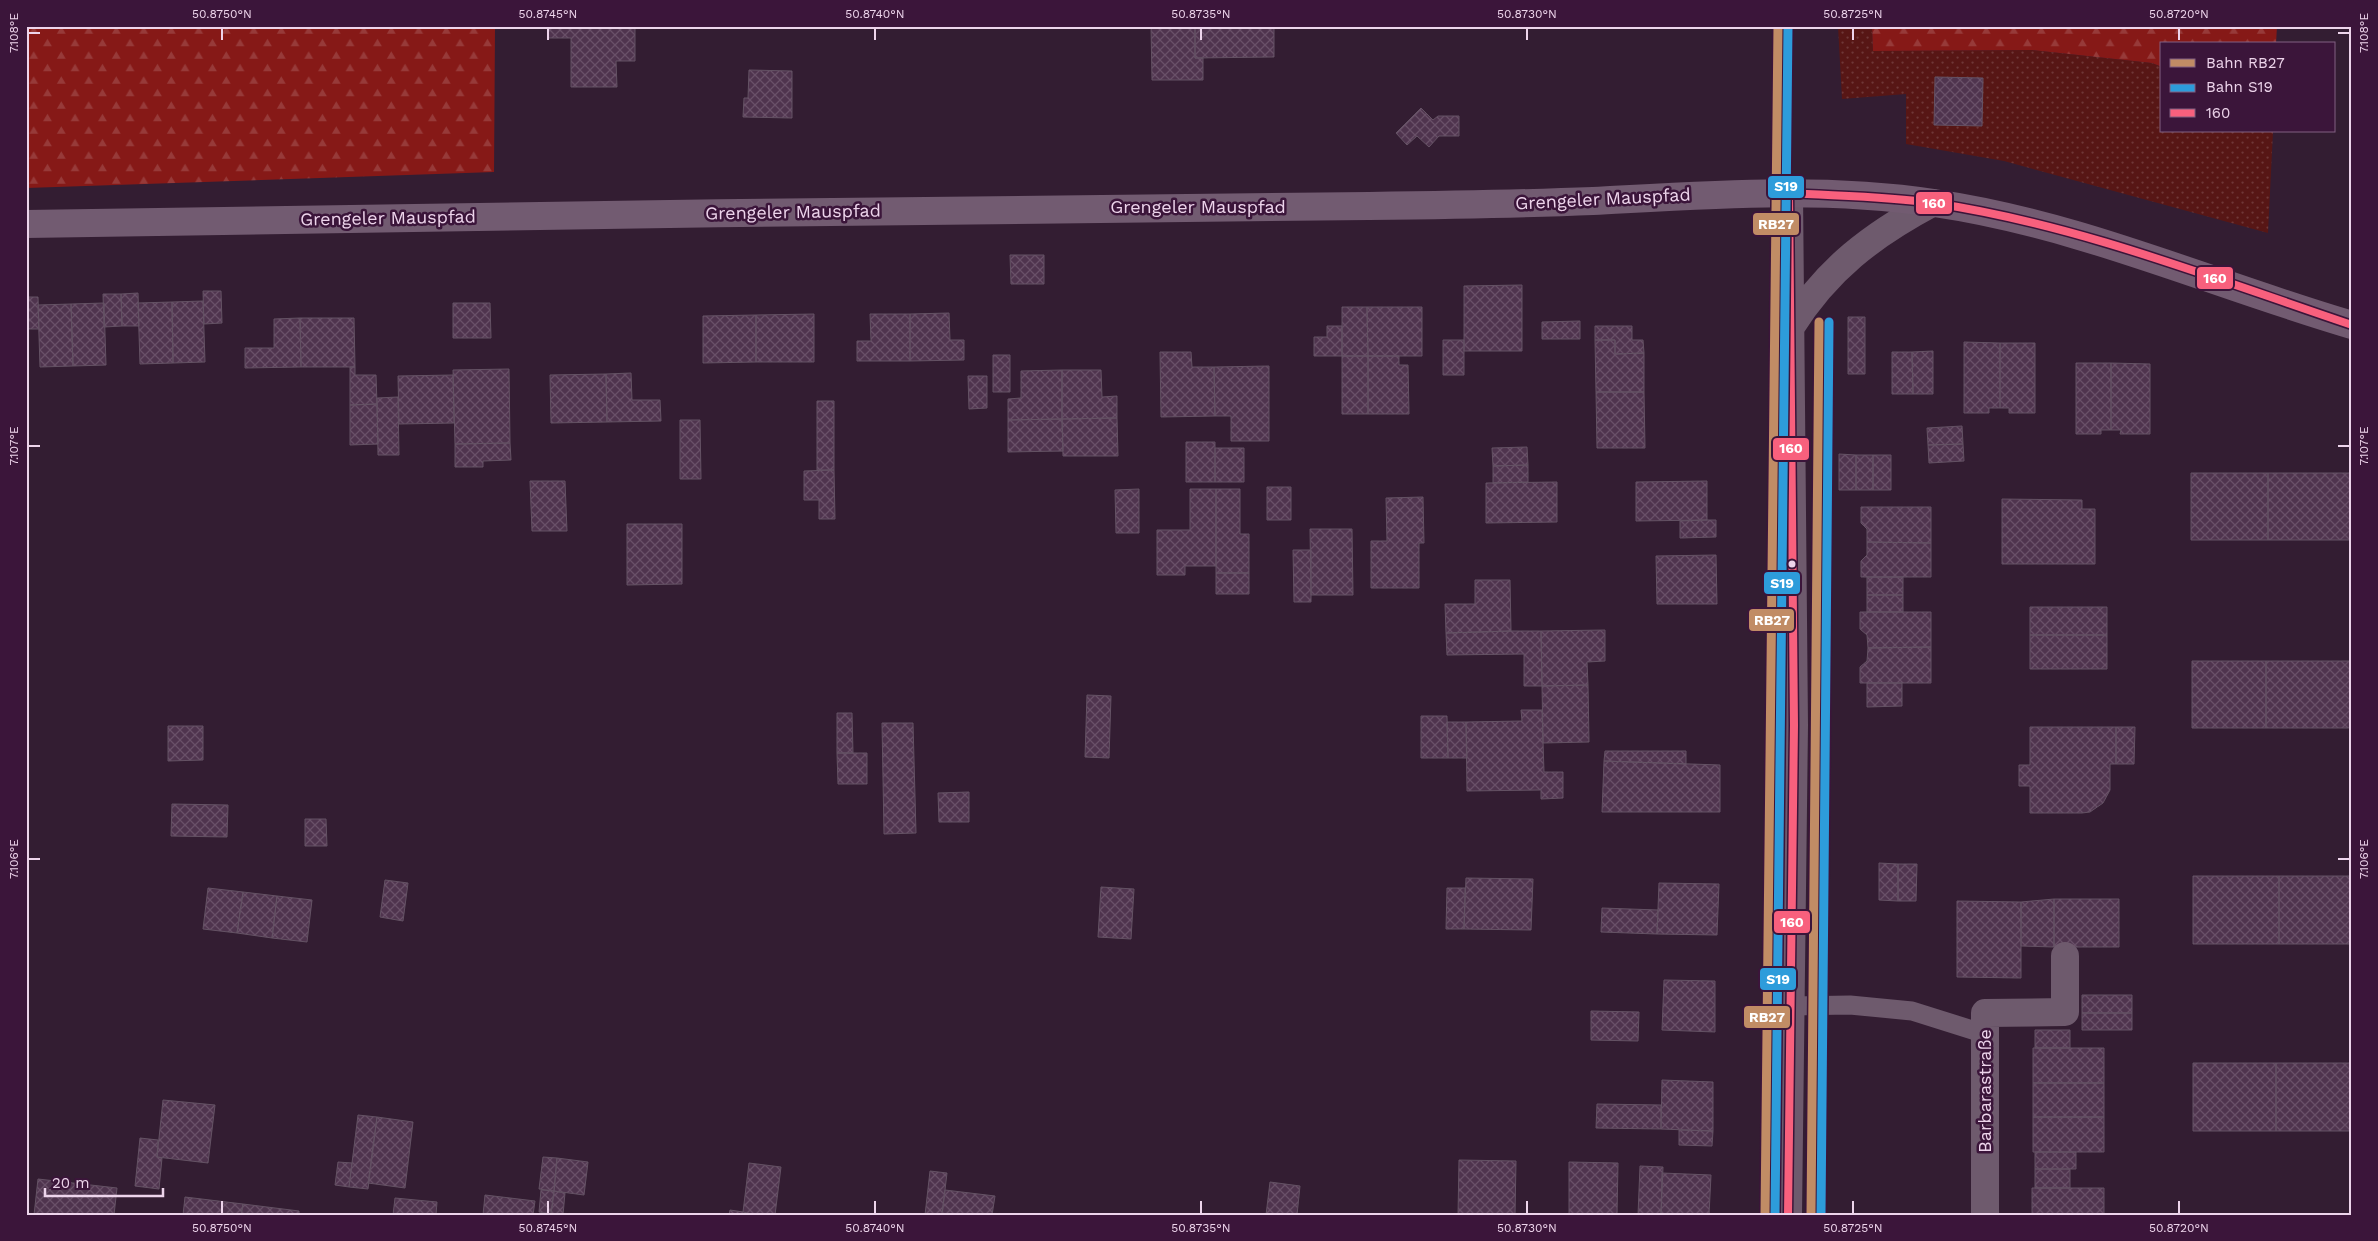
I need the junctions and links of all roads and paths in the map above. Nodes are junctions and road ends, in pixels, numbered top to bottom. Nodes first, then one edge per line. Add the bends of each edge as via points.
1 (1789, 194) junction
2 (1932, 202) junction
3 (26, 224) edge
4 (2352, 325) edge
5 (1790, 328) junction
6 (2065, 956) dead end
7 (1791, 1006) junction
8 (1985, 1034) junction
9 (1788, 1215) edge
10 (1985, 1215) edge

1 - 2 main road, Grengeler Mauspfad
1 - 3 main road, Grengeler Mauspfad via 1705,194 1478,205 1047,208
1 - 5 street
2 - 4 main road, Grengeler Mauspfad via 2075,234
2 - 5 street via 1900,220 1845,260 1814,292
5 - 7 street via 1794,725
6 - 8 street, Barbarastraße via 2065,1012 1985,1014
7 - 8 lane via 1850,1005 1912,1010
7 - 9 street
8 - 10 street, Barbarastraße

